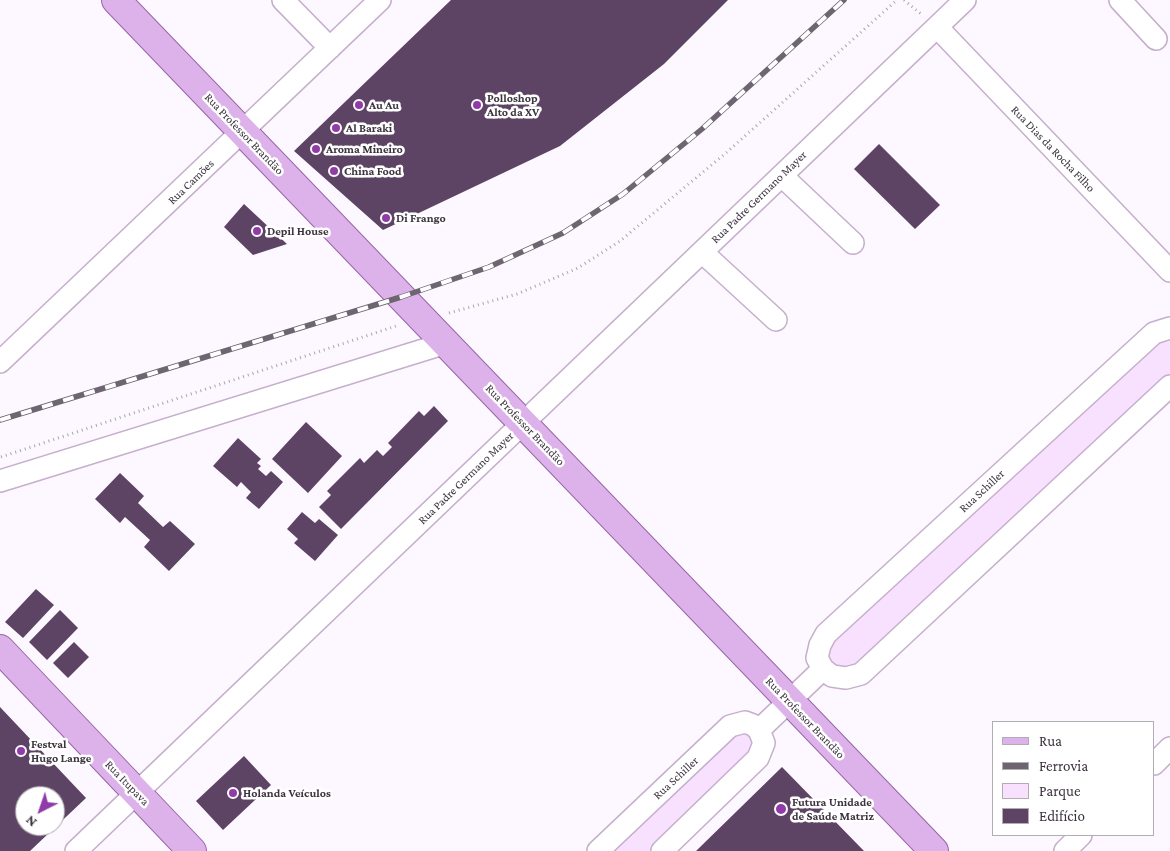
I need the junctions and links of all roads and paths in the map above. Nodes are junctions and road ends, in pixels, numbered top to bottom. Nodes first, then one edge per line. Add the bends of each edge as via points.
1 (116, 0) edge
2 (283, 0) edge
3 (380, 0) edge
4 (897, 0) edge
5 (965, 0) edge
6 (1120, 0) edge
7 (937, 27) junction
8 (1156, 39) dead end
9 (330, 48) junction
10 (243, 132) junction
11 (782, 176) junction
12 (853, 243) dead end
13 (702, 252) junction
14 (1170, 270) edge
15 (445, 314) dead end
16 (776, 320) dead end
17 (396, 326) dead end
18 (1170, 328) edge
19 (446, 344) junction
20 (0, 362) edge
21 (1170, 386) edge
22 (523, 424) junction
23 (0, 457) edge
24 (0, 481) edge
25 (0, 649) edge
26 (823, 670) junction
27 (790, 701) junction
28 (759, 730) junction
29 (1170, 748) edge
30 (1155, 763) edge
31 (137, 792) junction
32 (1080, 836) edge
33 (76, 851) edge
34 (192, 851) edge
35 (598, 851) edge
36 (662, 851) edge
37 (934, 851) edge
38 (1065, 851) edge

1 - 10 main road, Rua Professor Brandão
2 - 9 street
3 - 9 street, Rua Camões
4 - 15 path via 726,153 620,240 578,268 517,294
5 - 7 street, Rua Padre Germano Mayer
6 - 8 street
7 - 11 street, Rua Padre Germano Mayer
7 - 14 street, Rua Dias da Rocha Filho
9 - 10 street, Rua Camões
10 - 19 main road, Rua Professor Brandão
10 - 20 street, Rua Camões
11 - 12 street
11 - 13 street, Rua Padre Germano Mayer
13 - 16 street
13 - 22 street, Rua Padre Germano Mayer
17 - 23 path
18 - 26 street, Rua Schiller via 1154,333 826,634 817,658
19 - 22 main road, Rua Professor Brandão
19 - 24 street
21 - 26 street via 862,674 846,678 832,676
22 - 27 main road, Rua Professor Brandão
22 - 31 street, Rua Padre Germano Mayer
25 - 31 main road, Rua Itupava
26 - 27 street
27 - 28 street
27 - 37 main road, Rua Professor Brandão
28 - 35 street, Rua Schiller via 745,722 730,726
28 - 36 street via 764,744 758,758
29 - 30 street
31 - 33 street, Rua Padre Germano Mayer
31 - 34 main road, Rua Itupava
32 - 38 street

